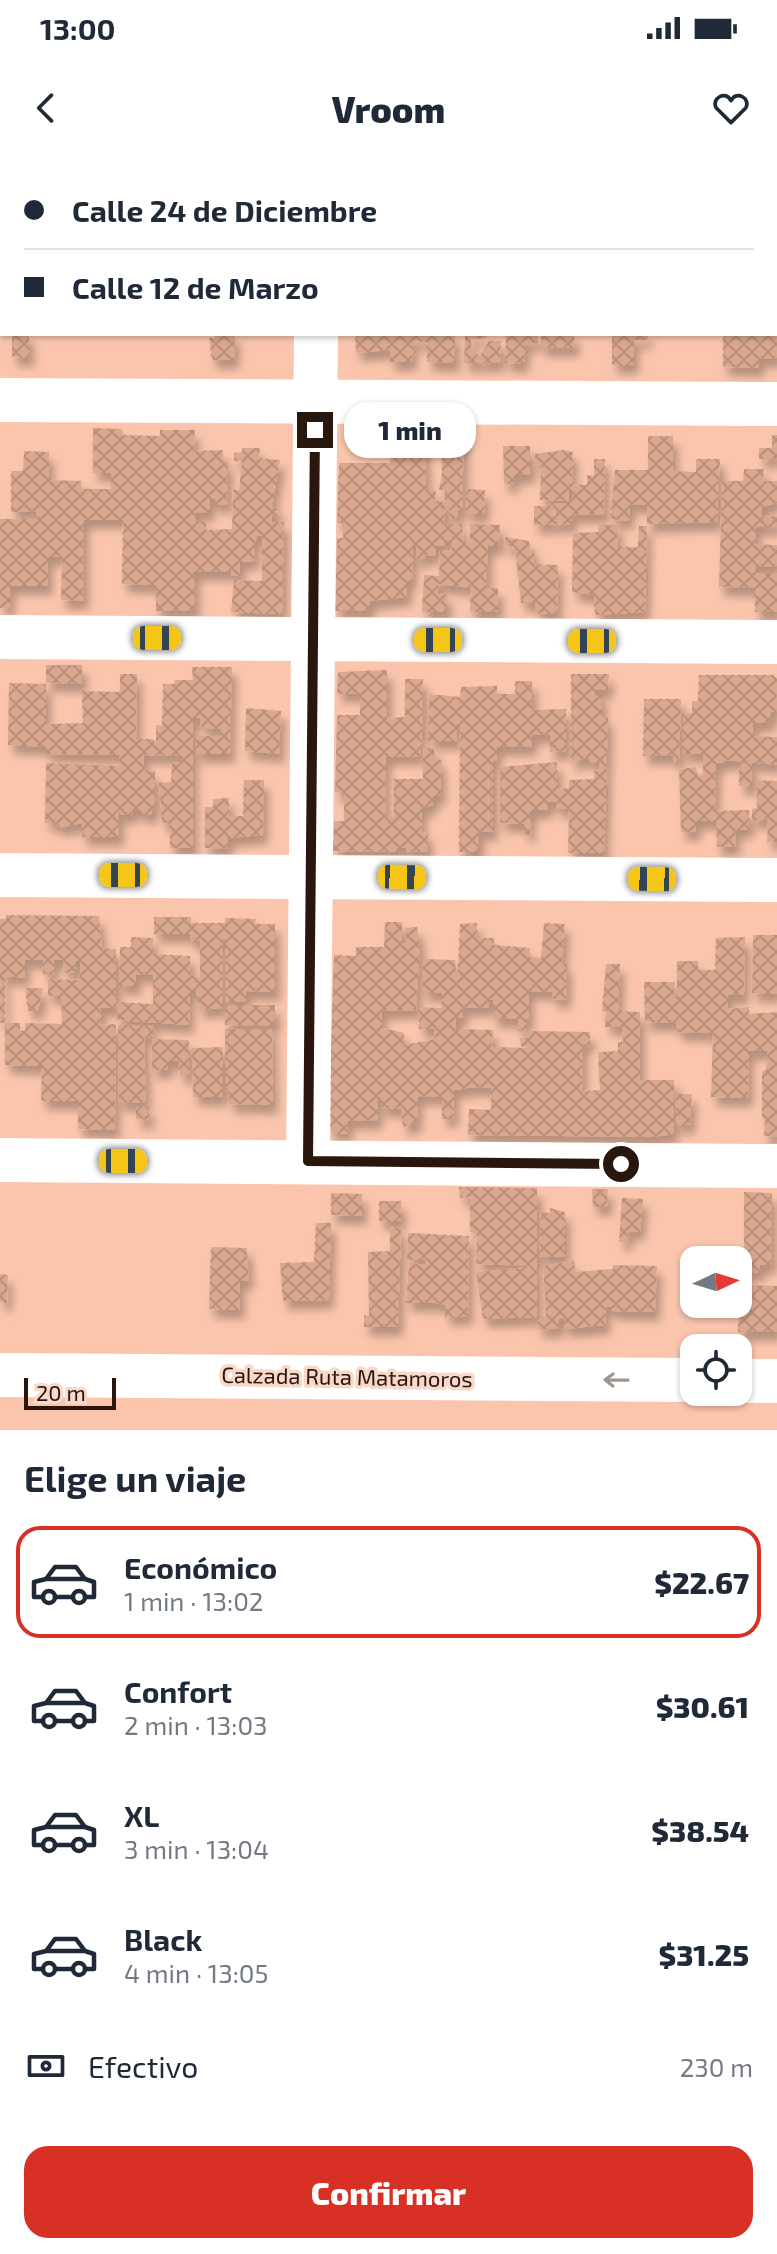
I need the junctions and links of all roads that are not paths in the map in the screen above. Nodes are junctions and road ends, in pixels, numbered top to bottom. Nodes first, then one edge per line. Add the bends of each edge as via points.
1 (316, 336) edge
2 (0, 400) edge
3 (315, 400) junction
4 (777, 404) edge
5 (0, 637) edge
6 (315, 639) junction
7 (777, 642) edge
8 (0, 875) edge
9 (309, 876) junction
10 (777, 880) edge
11 (0, 1160) edge
12 (308, 1161) junction
13 (777, 1166) edge
14 (0, 1375) edge
15 (680, 1380) edge
16 (752, 1381) edge
17 (777, 1381) edge

1 - 3 street
2 - 3 street
3 - 4 street
3 - 6 street
5 - 6 street
6 - 7 street
6 - 9 street
8 - 9 street
9 - 10 street
9 - 12 street
11 - 12 street
12 - 13 street
15 -> 14 street, Calzada Ruta Matamoros
16 - 17 street

